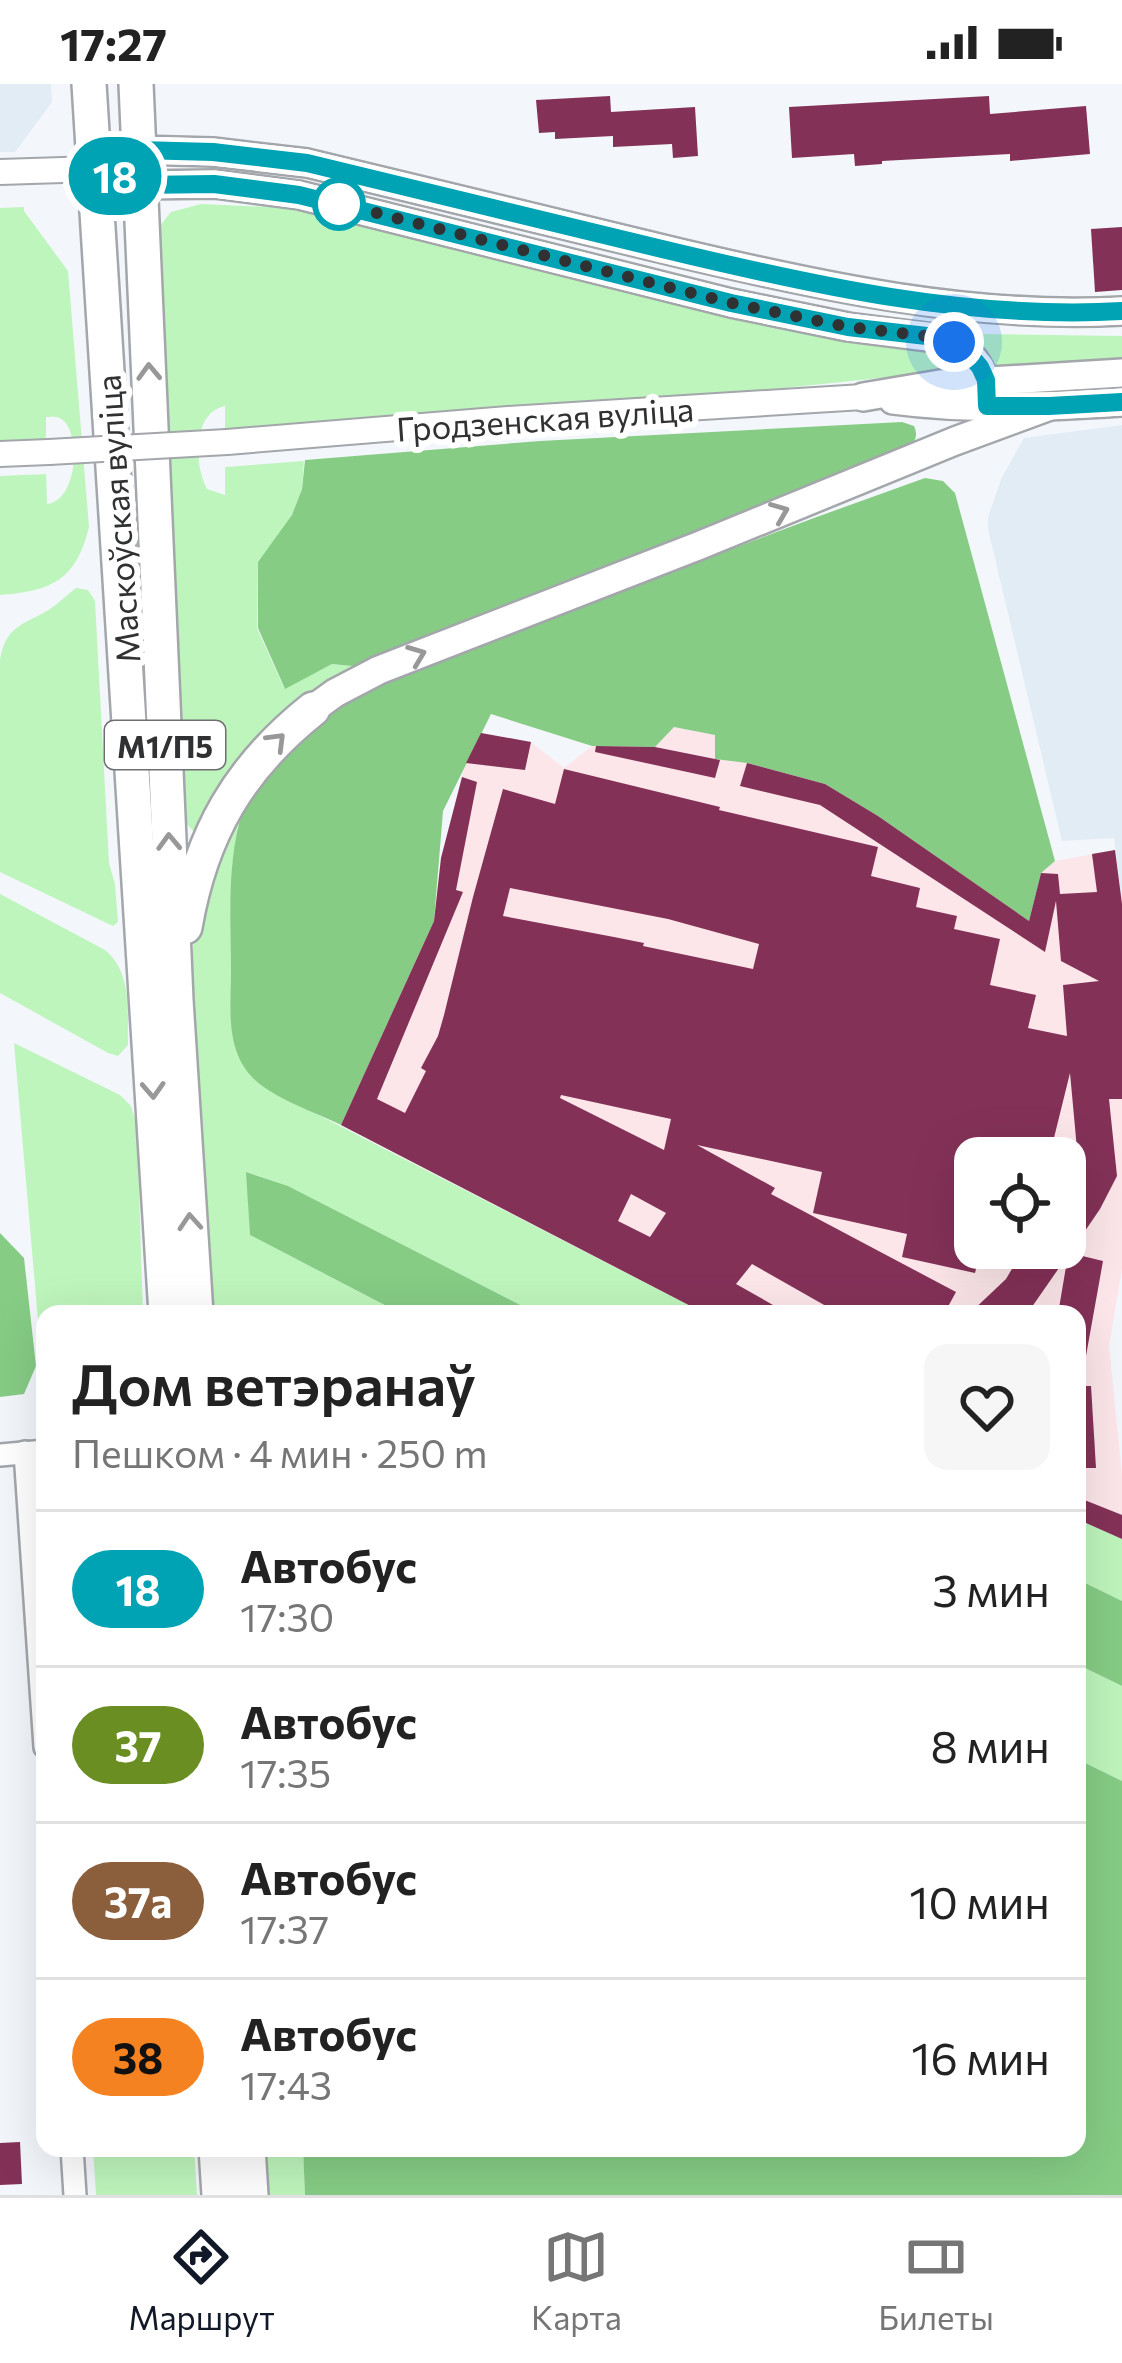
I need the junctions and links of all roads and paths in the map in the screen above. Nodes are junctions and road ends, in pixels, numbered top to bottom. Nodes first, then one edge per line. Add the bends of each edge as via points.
1 (89, 84) edge
2 (136, 84) edge
3 (139, 150) junction
4 (94, 170) junction
5 (0, 172) edge
6 (140, 185) junction
7 (1122, 311) edge
8 (1122, 373) edge
9 (986, 393) junction
10 (863, 397) joint
11 (1122, 402) edge
12 (1049, 406) junction
13 (0, 454) edge
14 (313, 709) joint
15 (176, 1000) junction
16 (165, 1305) edge
17 (195, 1305) edge
18 (35, 1451) edge
19 (0, 1454) edge
20 (73, 2157) edge
21 (217, 2157) edge
22 (249, 2157) edge
23 (75, 2195) edge
24 (219, 2195) edge
25 (251, 2195) edge

1 - 4 highway, Маскоўская вуліца / М1/П5
2 - 3 highway, Маскоўская вуліца / М1/П5
3 - 4 main road
3 - 6 highway, Маскоўская вуліца / М1/П5
3 - 7 main road via 307,163 817,285 948,304
4 - 5 street
4 - 6 main road
4 -> 16 highway, Маскоўская вуліца / М1/П5
6 - 9 main road via 299,195 731,303 944,338 973,356
15 -> 6 highway, Маскоўская вуліца / М1/П5
8 - 9 main road, Гродзенская вуліца
9 - 10 main road, Гродзенская вуліца via 940,384
9 - 12 main road, Гродзенская вуліца
10 - 13 street, Гродзенская вуліца, bridge
11 - 12 main road, Гродзенская вуліца
14 -> 12 main road via 379,670
15 -> 14 highway via 189,906 214,827 258,761
17 -> 15 highway, Маскоўская вуліца / М1/П5
18 - 19 street
20 - 23 street
21 - 24 highway
22 - 25 highway

